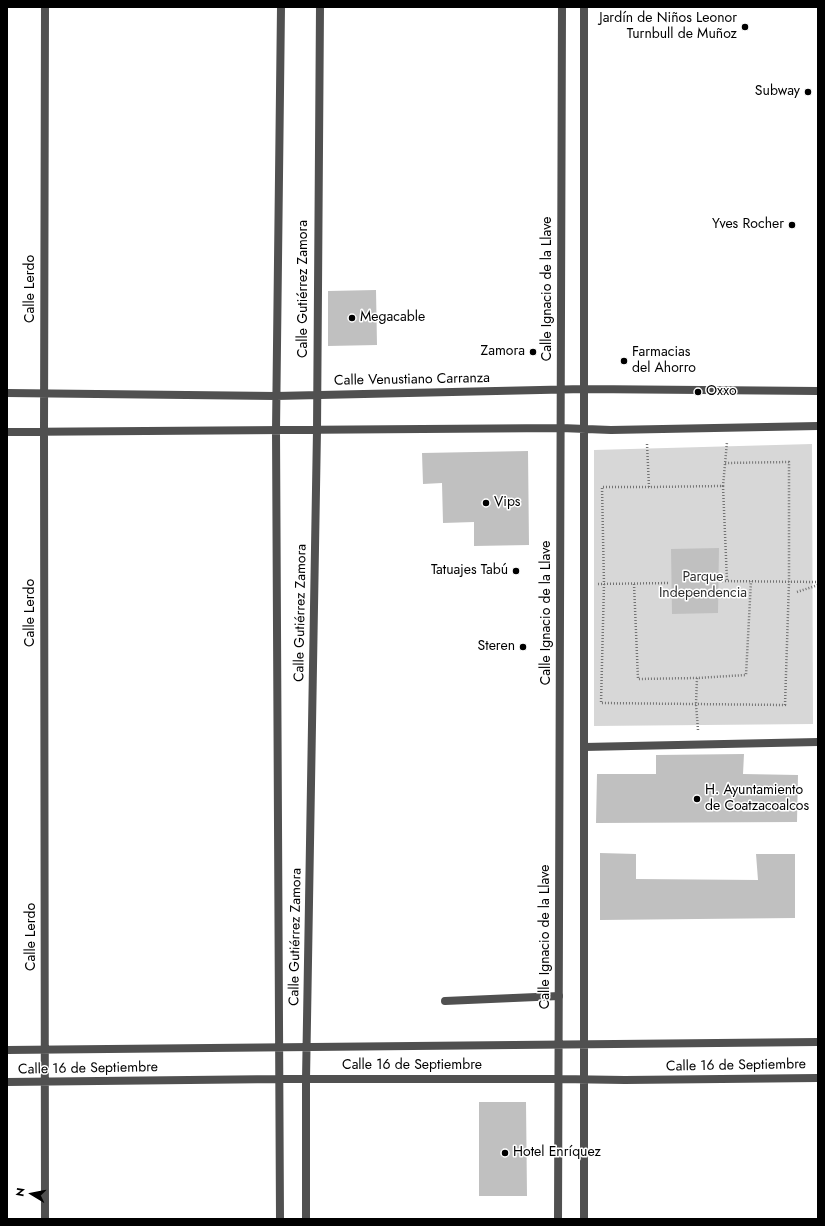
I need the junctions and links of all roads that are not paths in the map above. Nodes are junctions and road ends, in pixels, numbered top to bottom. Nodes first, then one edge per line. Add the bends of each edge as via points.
1 (45, 7) edge
2 (281, 7) edge
3 (320, 7) edge
4 (562, 7) edge
5 (584, 7) edge
6 (584, 389) junction
7 (560, 390) junction
8 (818, 391) edge
9 (7, 393) edge
10 (44, 393) junction
11 (317, 395) junction
12 (276, 396) junction
13 (818, 426) edge
14 (560, 428) junction
15 (584, 428) junction
16 (276, 430) junction
17 (317, 430) junction
18 (7, 432) edge
19 (44, 432) junction
20 (818, 742) edge
21 (584, 747) junction
22 (559, 996) junction
23 (444, 1001) dead end
24 (818, 1042) edge
25 (559, 1044) junction
26 (583, 1044) junction
27 (279, 1047) junction
28 (307, 1047) junction
29 (7, 1050) edge
30 (45, 1050) junction
31 (818, 1078) edge
32 (280, 1079) junction
33 (306, 1079) junction
34 (559, 1079) junction
35 (584, 1079) junction
36 (7, 1082) edge
37 (45, 1082) junction
38 (44, 1219) edge
39 (280, 1219) edge
40 (306, 1219) edge
41 (558, 1219) edge
42 (584, 1219) edge

1 - 10 street, Calle Lerdo
2 - 12 street, Calle Gutiérrez Zamora
3 - 11 street, Calle Gutiérrez Zamora
4 - 7 street, Calle Ignacio de la Llave
5 - 6 street
6 - 7 street, Calle Venustiano Carranza
6 - 8 street, Calle Venustiano Carranza
6 - 15 street
7 - 11 street, Calle Venustiano Carranza
7 - 14 street, Calle Ignacio de la Llave
9 - 10 street, Calle Venustiano Carranza
10 - 12 street, Calle Venustiano Carranza
10 - 19 street, Calle Lerdo
11 - 12 street, Calle Venustiano Carranza
11 - 17 street, Calle Gutiérrez Zamora
12 - 16 street, Calle Gutiérrez Zamora
13 - 15 street
14 - 15 street
14 - 17 street
14 - 22 street, Calle Ignacio de la Llave
15 - 21 street
16 - 17 street
16 - 19 street
16 - 27 street, Calle Gutiérrez Zamora
17 - 28 street, Calle Gutiérrez Zamora
18 - 19 street
19 - 30 street, Calle Lerdo
20 - 21 street
21 - 26 street
22 - 23 street
22 - 25 street, Calle Ignacio de la Llave
24 - 26 street, Calle 16 de Septiembre
25 - 26 street, Calle 16 de Septiembre
25 - 28 street, Calle 16 de Septiembre
25 - 34 street, Calle Ignacio de la Llave
26 - 35 street
27 - 28 street, Calle 16 de Septiembre
27 - 30 street, Calle 16 de Septiembre
27 - 32 street, Calle Gutiérrez Zamora
28 - 33 street, Calle Gutiérrez Zamora
29 - 30 street, Calle 16 de Septiembre
30 - 37 street, Calle Lerdo
31 - 35 street, Calle 16 de Septiembre
32 - 33 street, Calle 16 de Septiembre
32 - 37 street, Calle 16 de Septiembre
32 - 39 street, Calle Gutiérrez Zamora
33 - 34 street, Calle 16 de Septiembre
33 - 40 street, Calle Gutiérrez Zamora
34 - 35 street, Calle 16 de Septiembre
34 - 41 street, Calle Ignacio de la Llave
35 - 42 street
36 - 37 street, Calle 16 de Septiembre
37 - 38 street, Calle Lerdo

